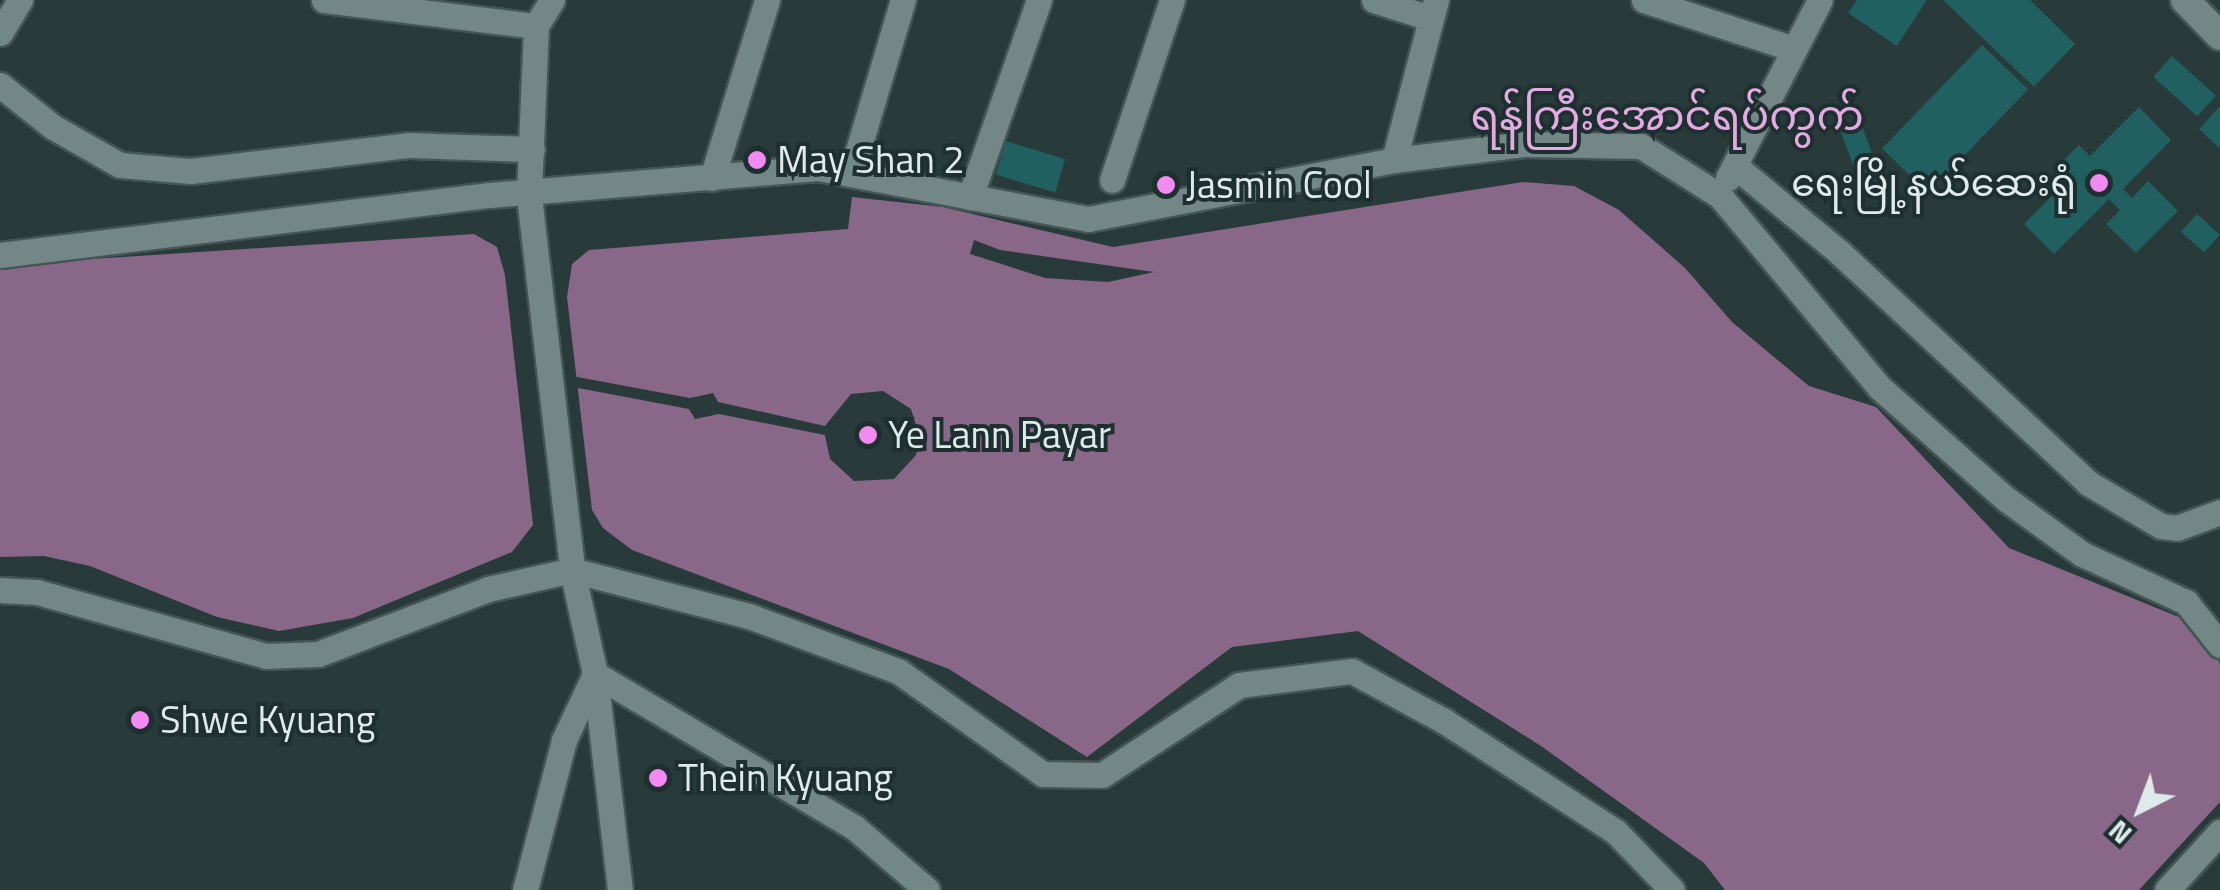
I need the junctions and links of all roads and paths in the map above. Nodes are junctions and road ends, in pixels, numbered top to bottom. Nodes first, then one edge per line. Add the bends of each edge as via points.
1 (20, 0) edge
2 (324, 0) edge
3 (552, 0) edge
4 (767, 0) edge
5 (903, 0) edge
6 (1038, 0) edge
7 (1172, 0) edge
8 (1374, 0) edge
9 (1644, 0) edge
10 (1820, 0) edge
11 (2185, 0) edge
12 (1433, 9) edge
13 (536, 26) junction
14 (0, 33) edge
15 (2220, 36) edge
16 (1792, 48) junction
17 (0, 85) edge
18 (532, 149) junction
19 (1394, 160) junction
20 (1735, 166) junction
21 (851, 174) junction
22 (712, 178) junction
23 (1112, 180) dead end
24 (529, 196) junction
25 (1720, 196) junction
26 (970, 197) junction
27 (0, 255) edge
28 (2220, 512) edge
29 (572, 570) junction
30 (0, 590) edge
31 (2220, 645) edge
32 (595, 674) junction
33 (2220, 832) edge
34 (526, 890) edge
35 (620, 890) edge
36 (927, 890) edge
37 (1672, 890) edge
38 (2166, 890) edge

1 - 14 street
2 - 13 street
3 - 13 street
4 - 22 street
5 - 21 street
6 - 26 street
7 - 23 street
8 - 12 street
9 - 16 street
10 - 16 street
11 - 15 street
12 - 19 street
13 - 18 street
16 - 20 street
17 - 18 street via 53,127 120,164 191,171 408,145
18 - 24 street
19 - 25 street via 1524,144 1641,146
19 - 26 street via 1088,219
20 - 25 street
20 - 28 street via 1840,253 2088,484 2161,526 2177,528
21 - 22 street via 818,168
21 - 26 street
22 - 24 street
24 - 27 street via 261,220
24 - 29 street
25 - 31 street via 1880,388 2006,499 2082,554 2186,602
29 - 30 street via 488,589 318,654 266,656 37,592
29 - 32 street
29 - 37 street via 750,616 898,671 1042,774 1102,775 1239,685 1352,671 1614,831
32 - 34 street via 564,740
32 - 35 street
32 - 36 street via 855,828
33 - 38 street

